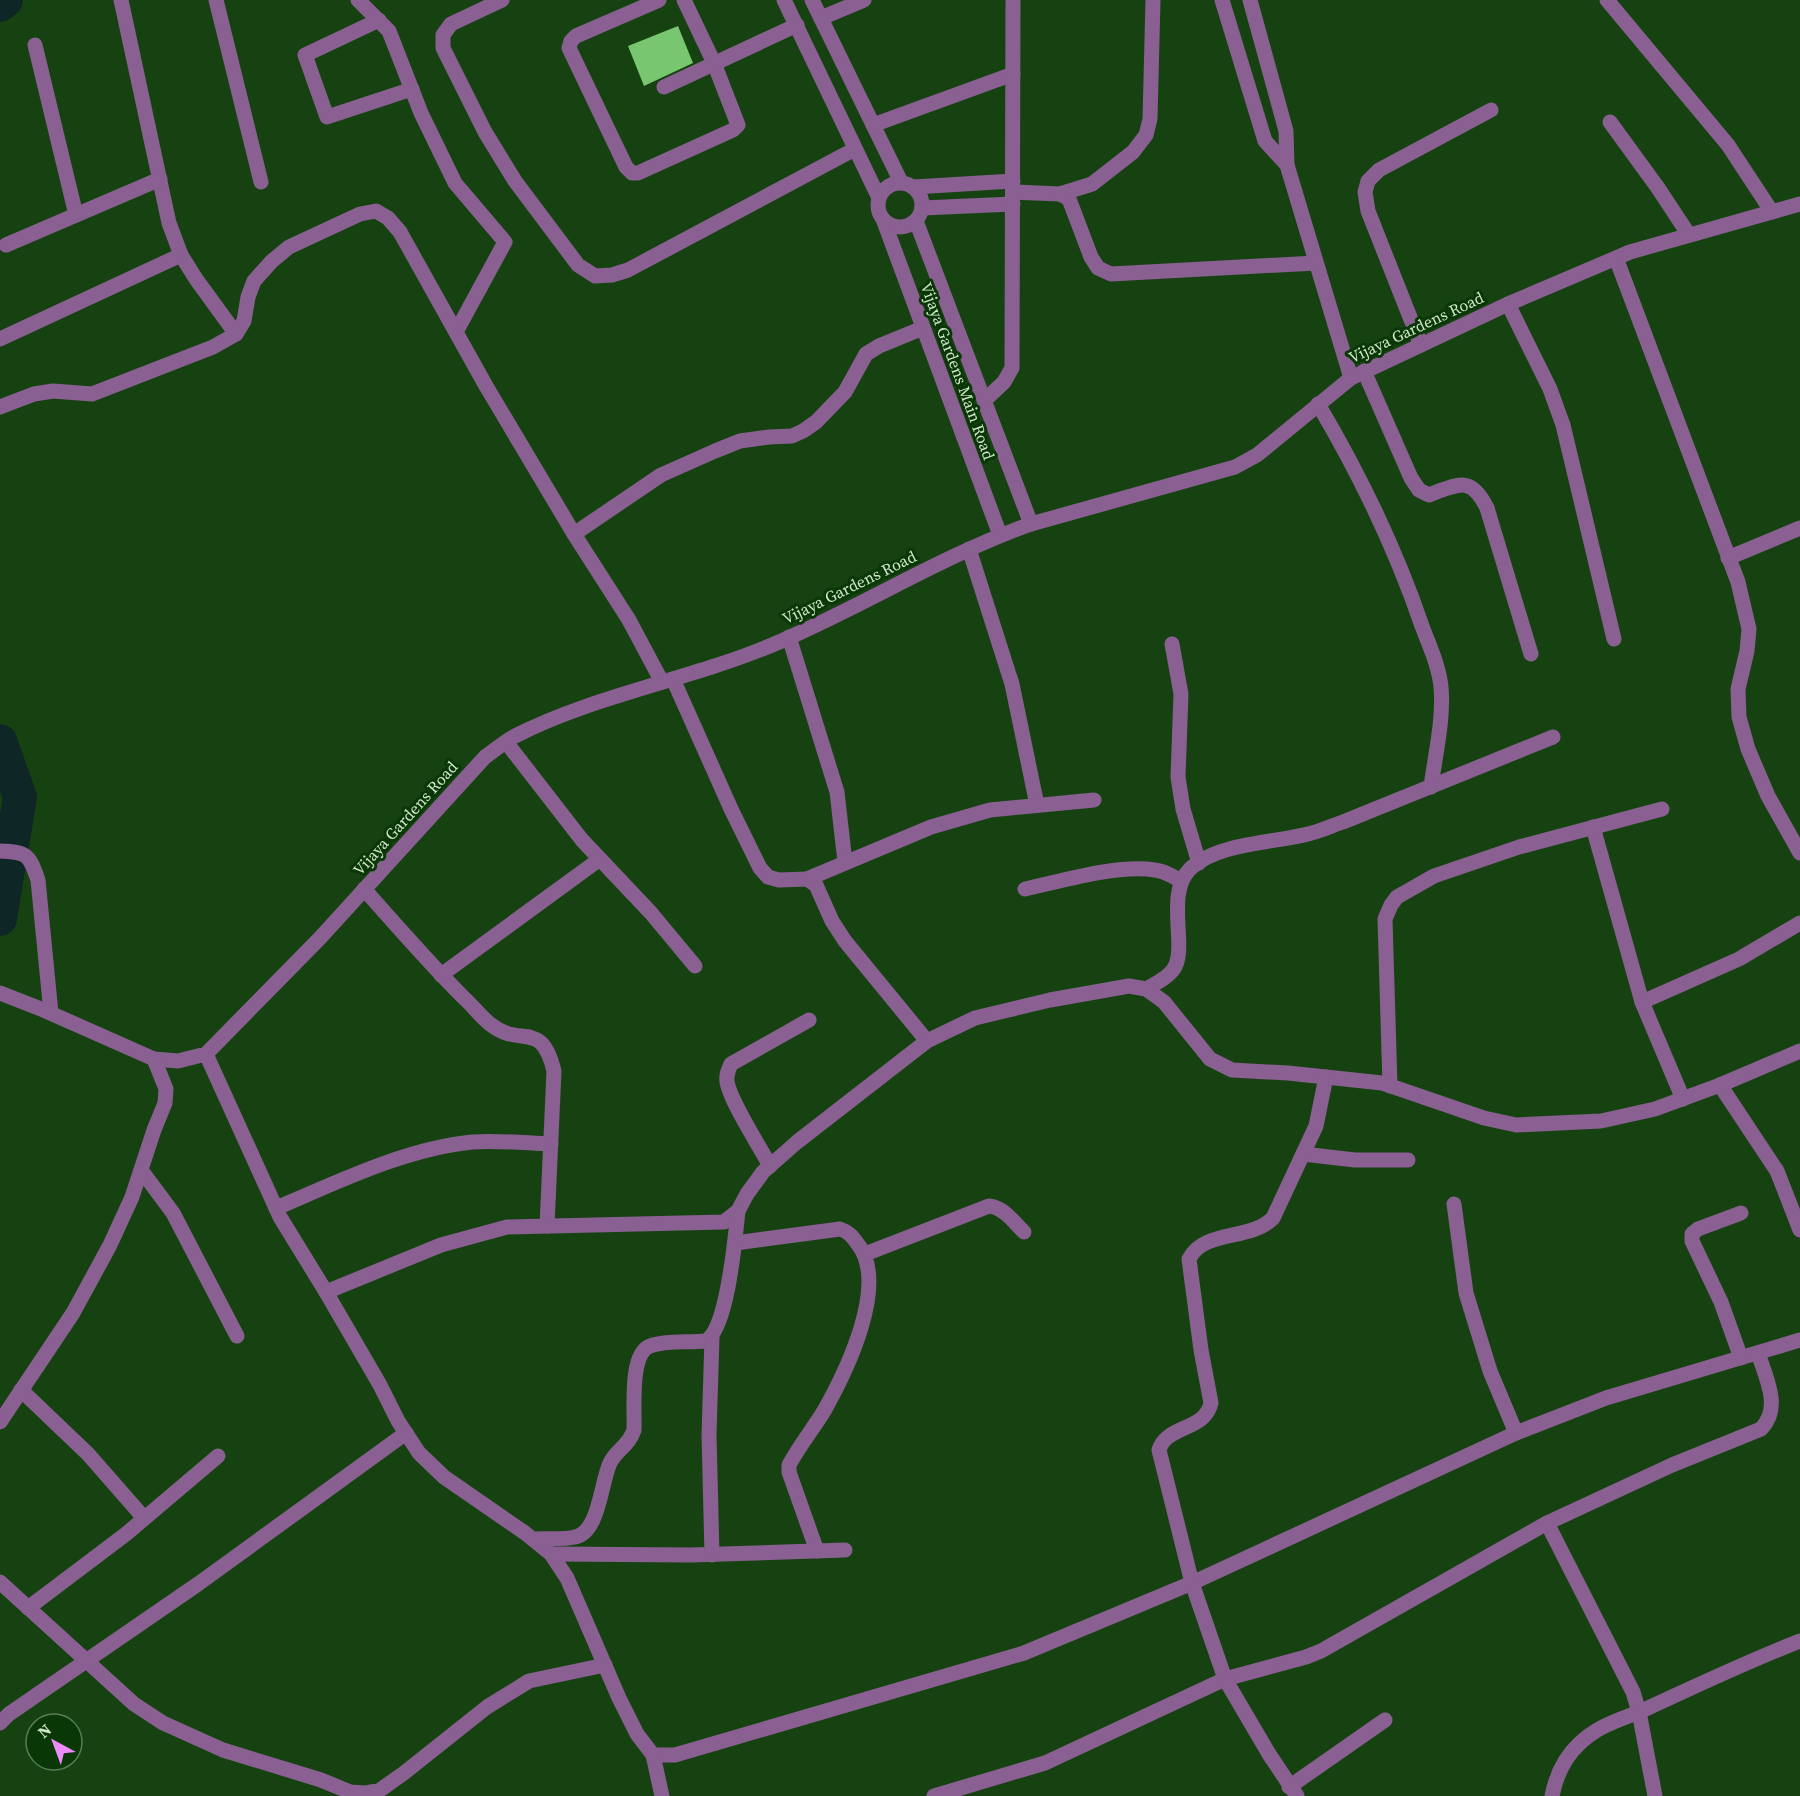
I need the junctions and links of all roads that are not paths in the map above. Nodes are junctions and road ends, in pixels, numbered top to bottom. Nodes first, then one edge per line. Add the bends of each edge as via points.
1 (121, 0) edge
2 (216, 0) edge
3 (358, 0) edge
4 (501, 0) edge
5 (659, 0) edge
6 (684, 0) edge
7 (784, 0) edge
8 (812, 0) edge
9 (864, 0) edge
10 (1013, 0) edge
11 (1153, 0) edge
12 (1222, 0) edge
13 (1250, 0) edge
14 (1607, 0) edge
15 (821, 18) junction
16 (379, 20) junction
17 (797, 25) junction
18 (35, 45) dead end
19 (714, 63) junction
20 (1013, 74) junction
21 (664, 87) dead end
22 (412, 89) junction
23 (1491, 110) dead end
24 (1610, 122) dead end
25 (873, 125) junction
26 (855, 149) junction
27 (1287, 165) junction
28 (160, 178) junction
29 (261, 182) dead end
30 (908, 185) junction
31 (1013, 192) junction
32 (1060, 194) junction
33 (879, 198) junction
34 (1800, 204) edge
35 (1772, 212) junction
36 (919, 214) junction
37 (76, 215) junction
38 (883, 219) junction
39 (1689, 235) junction
40 (6, 245) dead end
41 (181, 255) junction
42 (1616, 258) junction
43 (1316, 262) junction
44 (1508, 304) junction
45 (923, 327) junction
46 (456, 332) junction
47 (236, 334) junction
48 (0, 339) edge
49 (1421, 345) junction
50 (1357, 375) junction
51 (985, 400) junction
52 (1318, 404) junction
53 (0, 407) edge
54 (1031, 524) junction
55 (1800, 528) edge
56 (574, 534) junction
57 (1000, 535) junction
58 (969, 549) junction
59 (1728, 558) junction
60 (789, 637) junction
61 (1614, 639) dead end
62 (1172, 644) dead end
63 (1531, 654) dead end
64 (667, 681) junction
65 (1553, 737) dead end
66 (506, 742) junction
67 (1431, 787) junction
68 (1094, 800) dead end
69 (1037, 805) junction
70 (1662, 809) dead end
71 (1593, 827) junction
72 (0, 851) edge
73 (1800, 853) edge
74 (600, 859) junction
75 (845, 862) junction
76 (1199, 863) junction
77 (807, 879) junction
78 (1181, 881) junction
79 (364, 889) junction
80 (1025, 889) dead end
81 (1800, 923) edge
82 (694, 966) dead end
83 (441, 975) junction
84 (1146, 989) junction
85 (0, 993) edge
86 (1642, 1002) junction
87 (46, 1011) junction
88 (809, 1020) dead end
89 (927, 1041) junction
90 (1800, 1051) edge
91 (206, 1054) junction
92 (154, 1059) junction
93 (1326, 1077) junction
94 (1720, 1085) junction
95 (1390, 1086) junction
96 (1683, 1099) junction
97 (551, 1144) junction
98 (1303, 1154) junction
99 (1408, 1160) dead end
100 (770, 1166) junction
101 (141, 1170) junction
102 (1454, 1204) dead end
103 (276, 1208) junction
104 (738, 1210) junction
105 (1741, 1213) dead end
106 (547, 1226) junction
107 (1800, 1230) edge
108 (1024, 1232) dead end
109 (735, 1242) junction
110 (865, 1254) junction
111 (326, 1292) junction
112 (237, 1336) dead end
113 (712, 1337) junction
114 (1800, 1341) edge
115 (1758, 1353) junction
116 (1741, 1358) junction
117 (21, 1390) junction
118 (0, 1422) edge
119 (406, 1433) junction
120 (1516, 1433) junction
121 (218, 1456) dead end
122 (144, 1518) junction
123 (1547, 1523) junction
124 (533, 1539) junction
125 (845, 1550) dead end
126 (817, 1551) junction
127 (551, 1554) junction
128 (712, 1555) junction
129 (0, 1582) edge
130 (1192, 1583) junction
131 (28, 1608) junction
132 (1800, 1641) edge
133 (85, 1661) junction
134 (605, 1665) junction
135 (1225, 1679) junction
136 (1640, 1712) junction
137 (1385, 1720) dead end
138 (0, 1723) edge
139 (653, 1755) junction
140 (1293, 1791) edge
141 (377, 1793) edge
142 (941, 1795) edge
143 (662, 1796) edge
144 (1552, 1796) edge
145 (1656, 1796) edge

1 - 28 street
2 - 29 street
3 - 16 street
4 - 26 street via 451,24 443,35 443,48 515,182 578,265 595,276 628,270
5 - 19 street via 576,36 569,48 632,173 738,125
6 - 19 street
7 - 17 street
8 - 15 street
9 - 15 street
10 - 20 street
11 - 32 street via 1150,118 1146,135 1133,153 1092,184
12 - 27 street via 1265,141
13 - 27 street via 1286,131
14 - 35 street via 1728,145
15 - 25 street
16 - 22 street via 389,31
16 - 22 street via 305,55 327,117
17 - 19 street
17 - 26 street
18 - 37 street
19 - 21 street
20 - 25 street
20 - 31 street
22 - 46 street via 455,183 505,242
23 - 49 street via 1379,170 1368,181 1368,211
24 - 39 street
25 - 30 street
26 - 33 street
27 - 43 street
28 - 37 street
28 - 41 street via 169,223
30 - 31 street
30 - 33 street via 887,186
30 - 36 street via 920,193
31 - 32 street
31 - 36 street
31 - 51 street via 1012,368
32 - 43 street via 1069,199 1098,268 1111,274
33 - 38 street
34 - 35 street, Vijaya Gardens Road
35 - 39 street, Vijaya Gardens Road
36 - 38 street via 902,227
36 - 51 street, Vijaya Gardens Main Road
37 - 40 street
38 - 45 street, Vijaya Gardens Main Road
39 - 42 street, Vijaya Gardens Road
41 - 47 street
41 - 48 street
42 - 44 street, Vijaya Gardens Road
42 - 59 street
43 - 50 street
44 - 49 street, Vijaya Gardens Road
44 - 61 street via 1550,389 1563,425
45 - 56 street via 866,354 845,392 803,431 792,436 740,441 683,466 661,476
45 - 57 street, Vijaya Gardens Main Road
46 - 47 street via 400,232 376,211 360,214 289,247 272,261 254,280 244,321
46 - 56 street
47 - 53 street via 213,347 92,394 53,391
49 - 50 street, Vijaya Gardens Road
50 - 52 street, Vijaya Gardens Road
50 - 63 street via 1419,490 1429,495 1460,484 1470,485 1480,493
51 - 54 street, Vijaya Gardens Main Road
52 - 54 street, Vijaya Gardens Road via 1257,455 1235,467
52 - 67 street via 1374,506 1438,670 1441,711
54 - 57 street, Vijaya Gardens Road
55 - 59 street
56 - 64 street
57 - 58 street, Vijaya Gardens Road
58 - 60 street, Vijaya Gardens Road
58 - 69 street via 1012,684
59 - 73 street via 1749,629 1738,689 1739,717 1768,796
60 - 64 street, Vijaya Gardens Road
60 - 75 street via 837,792
62 - 76 street via 1181,694 1178,777
64 - 66 street, Vijaya Gardens Road via 619,695
64 - 77 street via 760,868 768,877 779,880
65 - 67 street
66 - 74 street
66 - 79 street, Vijaya Gardens Road via 485,757
67 - 76 street via 1309,834 1213,854
68 - 69 street
69 - 75 street via 990,810 941,824
70 - 71 street
71 - 86 street
71 - 95 street via 1434,876 1397,897 1385,919
72 - 87 street via 19,851 26,856 38,880
74 - 82 street
74 - 83 street
75 - 77 street
76 - 78 street
77 - 89 street via 816,885 845,941
78 - 80 street via 1161,871 1136,870
78 - 84 street via 1174,969
79 - 83 street
79 - 91 street, Vijaya Gardens Road
81 - 86 street via 1739,959
83 - 97 street via 488,1023 502,1032 533,1037 544,1043 554,1071
84 - 89 street via 1129,986 1050,1000 975,1018
84 - 93 street via 1164,1002 1210,1059 1232,1070
85 - 87 street
86 - 96 street
87 - 92 street
88 - 100 street via 730,1064 726,1074 736,1103
89 - 100 street
90 - 94 street
91 - 92 street via 178,1061
91 - 103 street
92 - 101 street via 166,1089 165,1103
93 - 95 street
93 - 98 street via 1316,1126
94 - 96 street
94 - 107 street via 1777,1171
95 - 96 street via 1516,1125 1601,1120
97 - 103 street via 473,1142 427,1150
97 - 106 street
98 - 99 street via 1355,1160
98 - 130 street via 1281,1204 1264,1227 1203,1244 1189,1259 1209,1412 1161,1442 1159,1450
100 - 104 street
101 - 112 street via 173,1213
101 - 117 street via 132,1197 73,1313
102 - 120 street via 1469,1304 1490,1371
103 - 111 street
104 - 106 street via 724,1222
104 - 109 street
105 - 116 street via 1698,1229 1692,1234 1692,1241 1722,1302
106 - 111 street via 507,1227 441,1245
108 - 110 street via 1002,1211 989,1206
109 - 110 street via 840,1229 848,1232
109 - 113 street via 732,1271
110 - 126 street via 870,1278 859,1335 823,1412 789,1465
111 - 119 street
113 - 124 street via 706,1341 647,1347 640,1354 634,1430 610,1462 591,1525 576,1537
113 - 128 street
114 - 115 street
115 - 116 street
115 - 123 street via 1772,1408 1769,1421 1761,1429
116 - 120 street via 1606,1398
117 - 118 street
117 - 122 street via 88,1454
119 - 124 street via 419,1453 444,1477
119 - 133 street
120 - 130 street
121 - 122 street
122 - 131 street
123 - 135 street via 1321,1651
123 - 136 street
124 - 127 street
125 - 126 street
126 - 128 street
127 - 128 street
127 - 134 street via 567,1578
129 - 131 street
130 - 135 street
130 - 139 street via 1024,1653 675,1755
131 - 133 street
132 - 136 street
133 - 138 street
133 - 141 street via 134,1704 163,1723 223,1750 350,1792
134 - 139 street via 637,1734
134 - 141 street via 529,1681 512,1690
135 - 140 street
135 - 142 street via 1045,1763
136 - 144 street via 1608,1723 1578,1745 1560,1770
136 - 145 street
137 - 140 street
139 - 143 street

